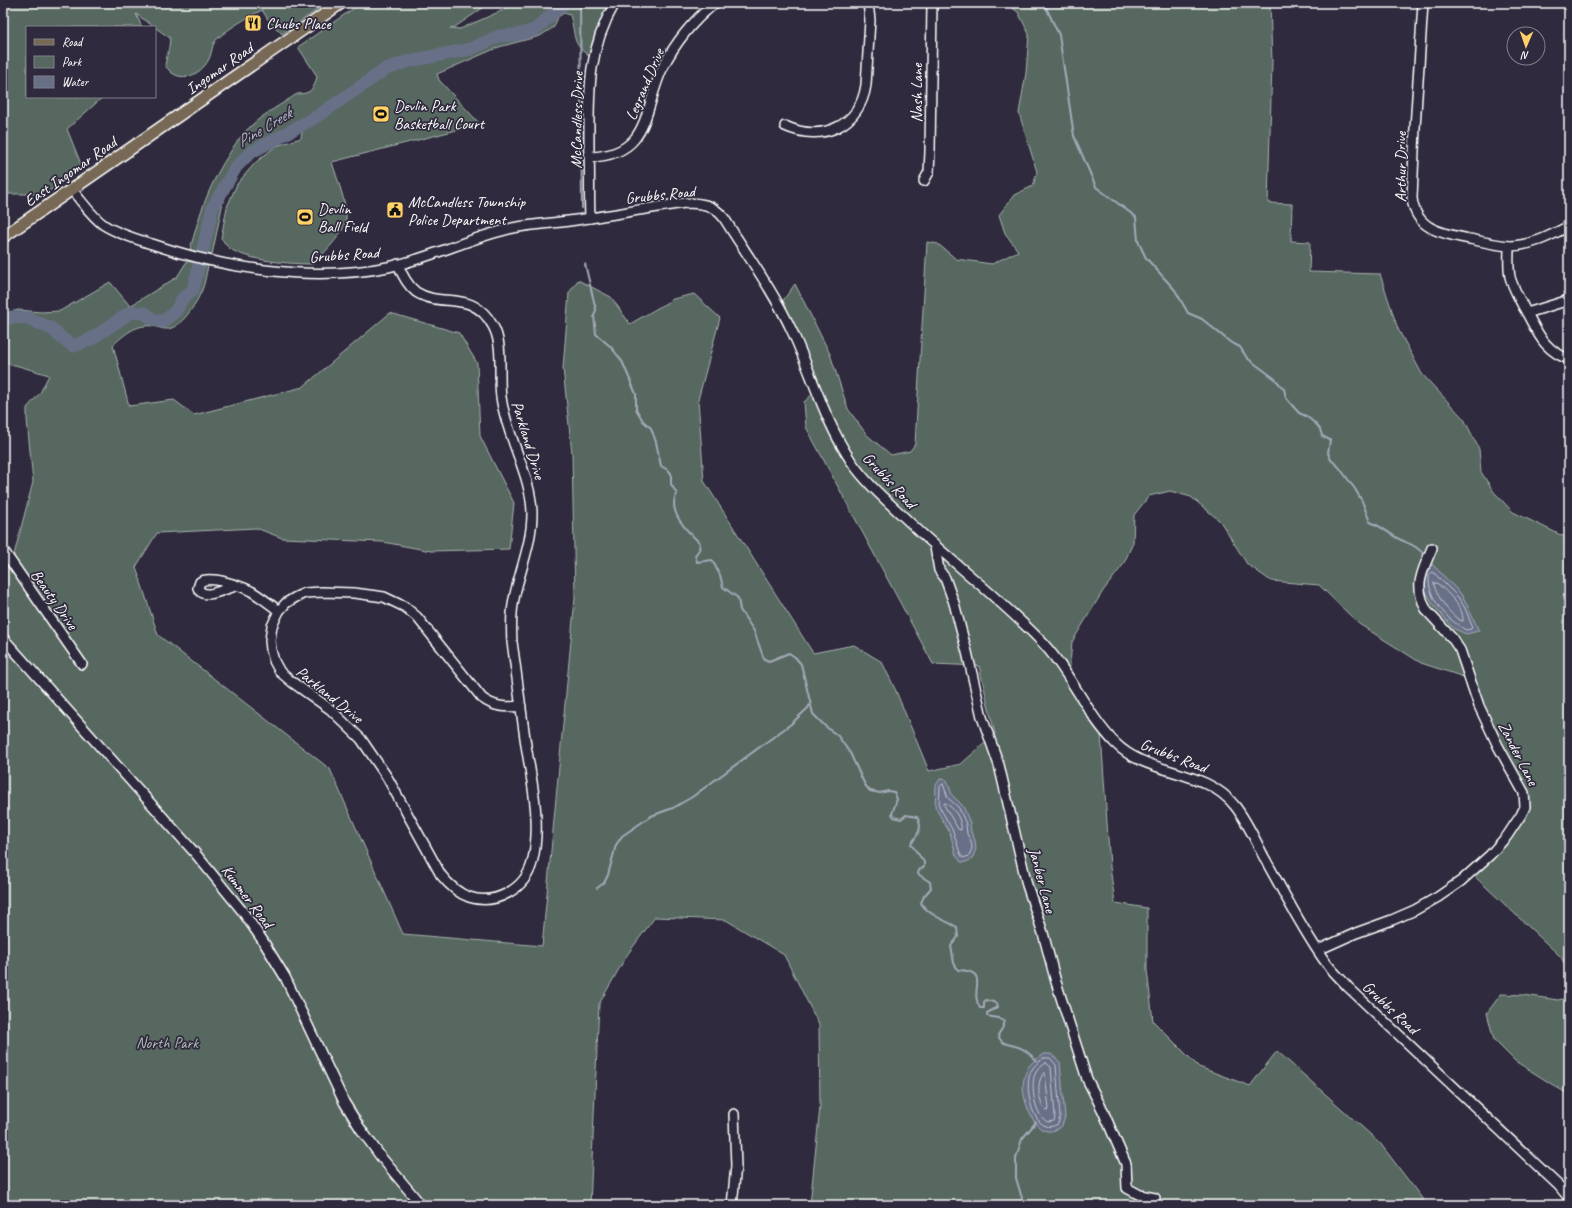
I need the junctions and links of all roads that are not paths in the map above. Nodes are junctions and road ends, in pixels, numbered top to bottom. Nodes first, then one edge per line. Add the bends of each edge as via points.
1 (341, 3) edge
2 (616, 3) edge
3 (715, 3) edge
4 (868, 3) edge
5 (932, 3) edge
6 (1423, 3) edge
7 (785, 126) dead end
8 (155, 132) joint
9 (590, 157) junction
10 (924, 181) dead end
11 (72, 189) junction
12 (590, 218) junction
13 (1569, 226) edge
14 (3, 237) edge
15 (1510, 246) junction
16 (398, 264) junction
17 (1569, 300) edge
18 (1527, 313) junction
19 (1569, 359) edge
20 (935, 547) junction
21 (1432, 548) dead end
22 (3, 550) edge
23 (237, 586) dead end
24 (279, 611) junction
25 (3, 638) edge
26 (82, 664) dead end
27 (521, 706) junction
28 (1318, 950) junction
29 (734, 1114) dead end
30 (1155, 1198) dead end
31 (1569, 1198) edge
32 (421, 1205) edge
33 (732, 1205) edge

1 - 8 main road, Ingomar Road
2 - 9 street, McCandless Drive via 598,37 592,64 589,88
3 - 9 street, Legrand Drive via 688,29 666,62 646,119 635,138 613,154
4 - 7 street via 870,20 866,85 857,110 843,124 823,132 806,133
5 - 10 street, Nash Lane via 930,152 929,172
6 - 15 street, Arthur Drive via 1414,128 1414,208 1424,223 1441,233
8 - 11 main road, East Ingomar Road
9 - 12 street, McCandless Drive
11 - 14 main road, East Ingomar Road
11 - 16 street, Grubbs Road via 96,219 112,230 209,260 264,269 312,272 358,271
12 - 16 street, Grubbs Road via 514,228
12 - 20 street, Grubbs Road via 685,203 708,205 719,212 784,316 840,443 852,464
13 - 15 street, Arthur Drive via 1535,242
15 - 18 street via 1511,279
16 - 27 street, Parkland Drive via 409,284 421,294 461,301 475,307 488,318 498,339 503,409 528,488 532,509 531,528 515,592 512,617 512,642
17 - 18 street
18 - 19 street via 1541,339 1553,351
20 - 28 street, Grubbs Road via 1010,611 1049,650 1099,724 1130,756 1194,777 1218,789 1235,806
20 - 30 street, Janber Lane via 939,570 948,586 967,652 982,717 999,765 1027,885 1087,1079 1126,1164 1127,1188 1140,1195
21 - 28 street, Zander Lane via 1421,575 1420,591 1424,606 1460,650 1479,706 1524,793 1525,807 1522,815 1490,855 1461,881 1438,897 1415,910
22 - 26 street, Beauty Drive
23 - 24 street via 253,592
24 - 27 street, Parkland Drive via 291,599 311,592 364,593 388,598 417,617 482,698 502,707
24 - 27 street, Parkland Drive via 272,626 270,640 277,667 292,682 330,709 361,739 388,777 442,875 455,890 471,898 490,899 511,891 526,876 531,865 535,846 535,808
25 - 32 street, Kummer Road via 195,854 243,912 285,977 344,1102 381,1157
28 - 31 street, Grubbs Road via 1348,987
29 - 33 street via 736,1166

